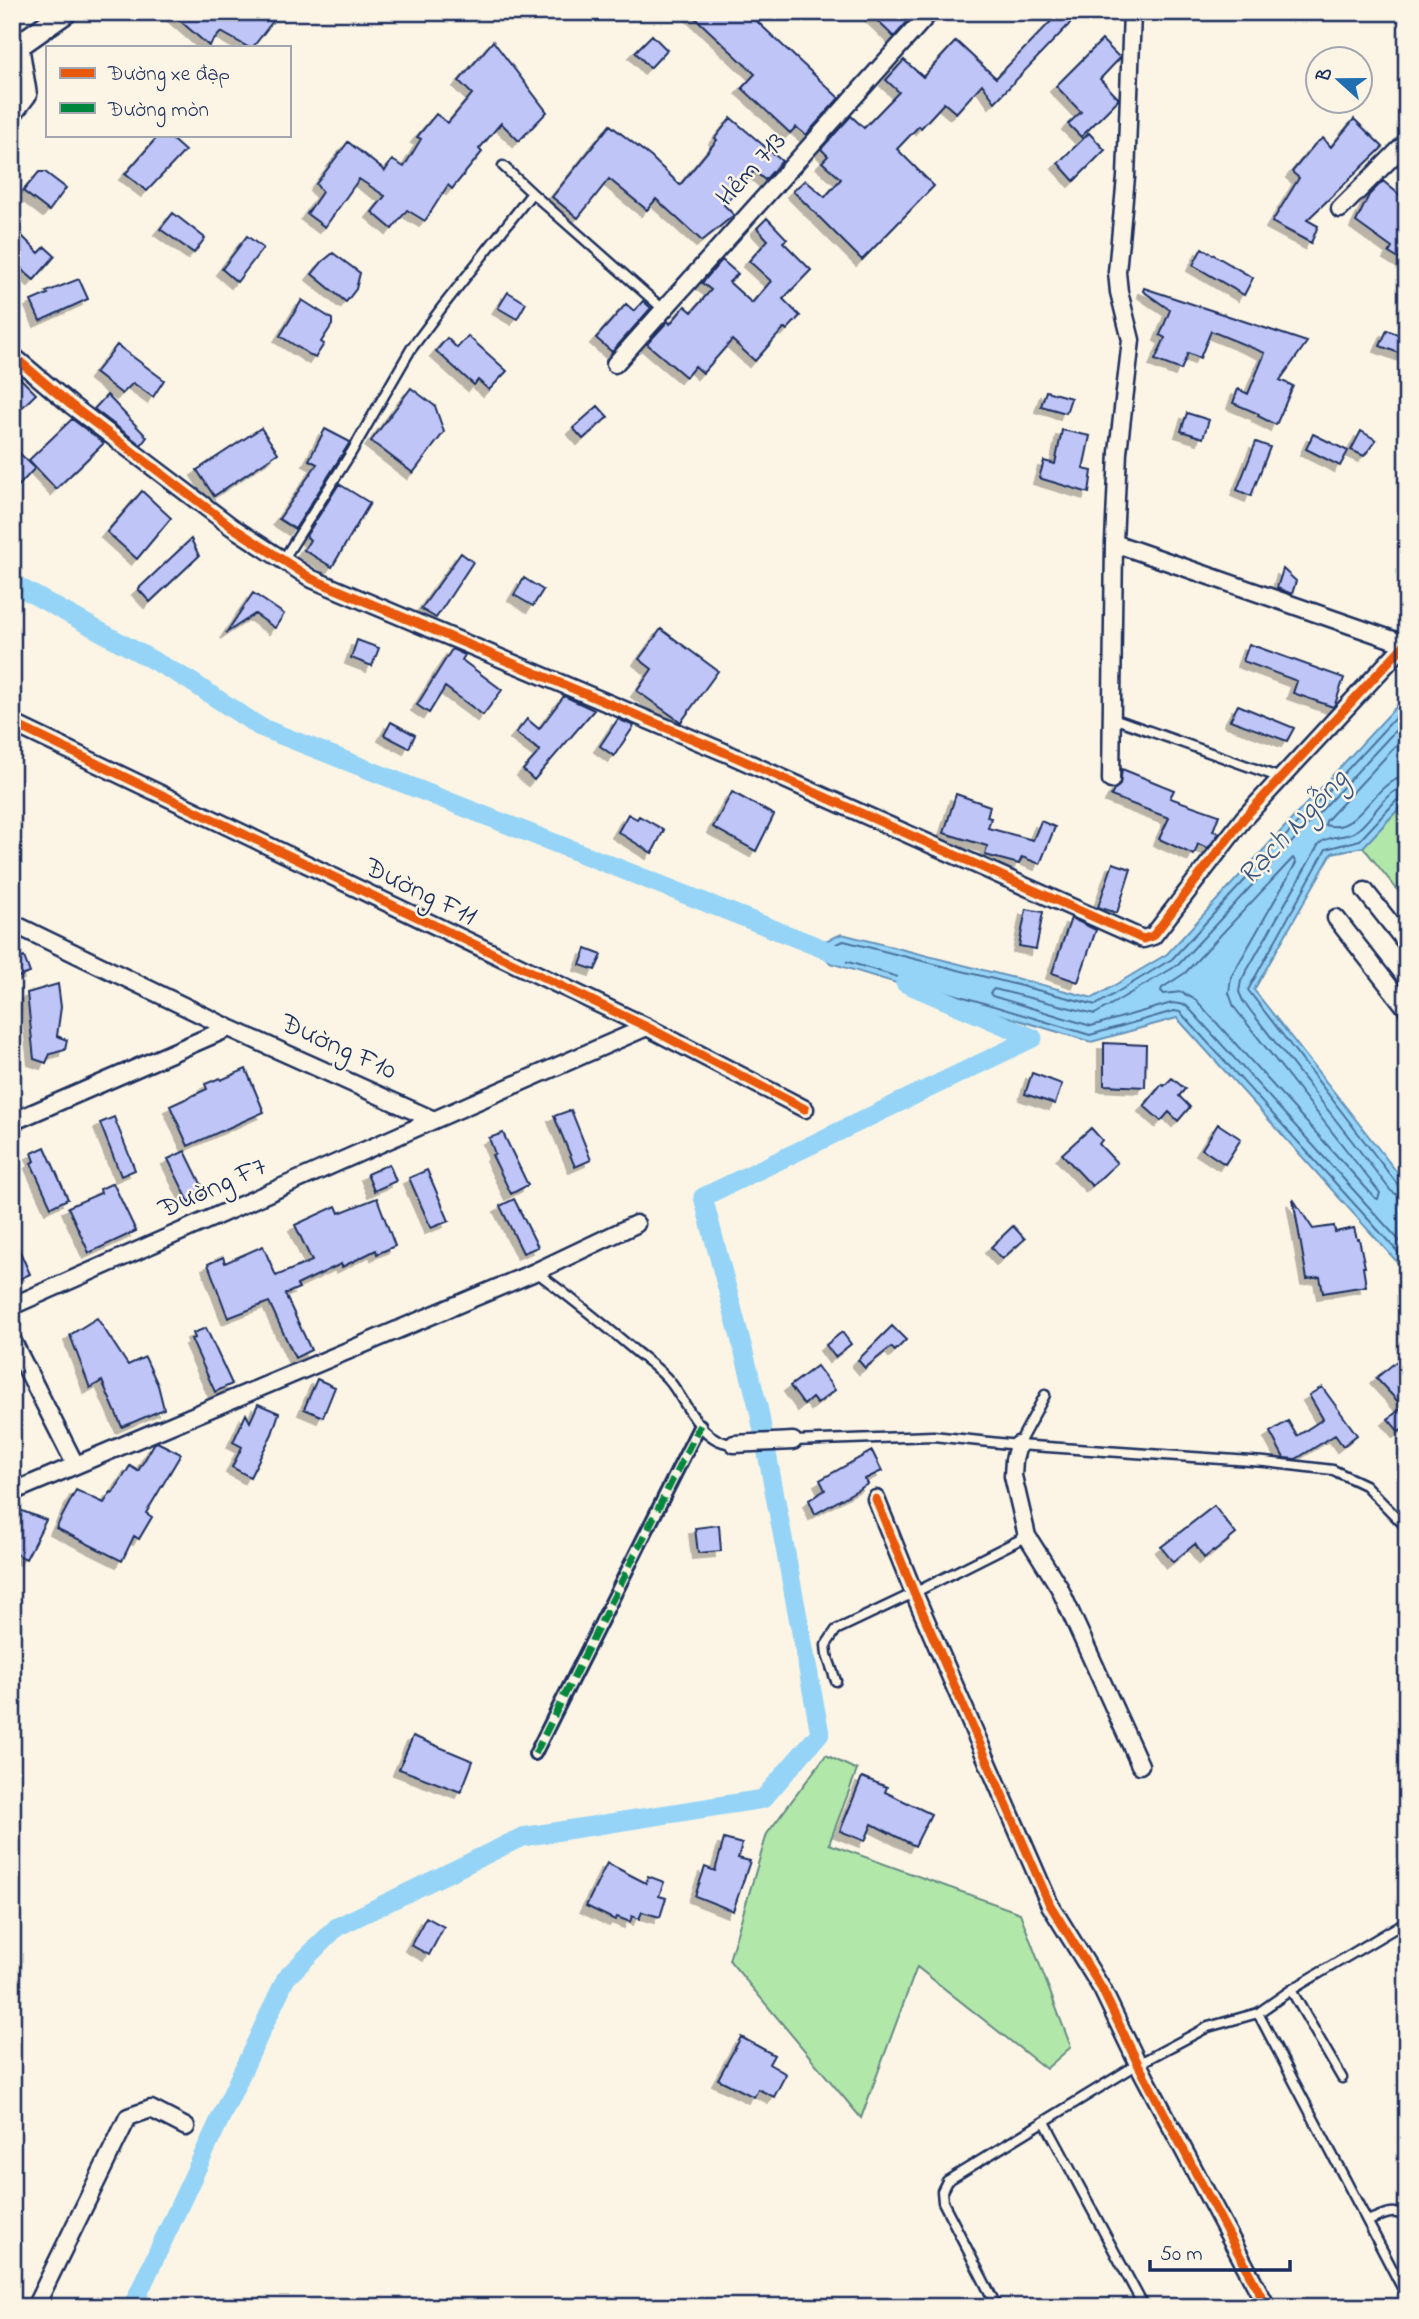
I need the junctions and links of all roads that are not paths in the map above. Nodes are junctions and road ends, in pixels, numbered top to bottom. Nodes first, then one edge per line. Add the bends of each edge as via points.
1 (66, 12) edge
2 (930, 12) edge
3 (1132, 12) edge
4 (16, 48) edge
5 (12, 116) edge
6 (1407, 142) edge
7 (503, 166) dead end
8 (531, 192) junction
9 (1340, 209) dead end
10 (663, 309) junction
11 (12, 355) edge
12 (615, 364) dead end
13 (1114, 543) junction
14 (283, 560) junction
15 (1406, 643) edge
16 (1113, 718) junction
17 (12, 723) edge
18 (1281, 778) junction
19 (1111, 780) dead end
20 (1365, 891) dead end
21 (1336, 918) dead end
22 (12, 923) edge
23 (1407, 944) edge
24 (1407, 1009) edge
25 (647, 1027) junction
26 (229, 1028) junction
27 (805, 1109) dead end
28 (434, 1120) junction
29 (12, 1122) edge
30 (636, 1224) dead end
31 (535, 1272) junction
32 (12, 1306) edge
33 (12, 1340) edge
34 (1045, 1395) dead end
35 (700, 1425) junction
36 (793, 1441) joint
37 (734, 1444) joint
38 (1018, 1445) junction
39 (75, 1464) junction
40 (12, 1492) edge
41 (876, 1499) dead end
42 (1407, 1528) edge
43 (1027, 1536) junction
44 (914, 1593) junction
45 (836, 1681) dead end
46 (535, 1754) dead end
47 (1140, 1765) dead end
48 (1403, 1923) edge
49 (1407, 1938) edge
50 (1291, 1990) junction
51 (1258, 2013) junction
52 (1138, 2064) junction
53 (1342, 2078) dead end
54 (1045, 2122) junction
55 (186, 2127) dead end
56 (1407, 2218) edge
57 (1368, 2221) junction
58 (1407, 2297) edge
59 (35, 2307) edge
60 (997, 2307) edge
61 (1144, 2307) edge
62 (1267, 2307) edge

1 - 4 main road
2 - 10 street, Hẻm 713
3 - 13 street via 1126,177 1117,272 1131,340 1118,452
4 - 5 street via 28,94
6 - 9 street
7 - 8 lane
8 - 10 lane
8 - 14 lane via 411,349
10 - 12 street, Hẻm 713
11 - 14 street via 71,405
13 - 15 street
13 - 16 street
14 - 18 street via 312,579 724,752 1143,939 1153,936 1244,818
15 - 18 street
16 - 18 lane
16 - 19 street
17 - 25 street, Đường F11
20 - 23 street
21 - 24 street
22 - 26 street, Đường F10
25 - 27 street, Đường F11
25 - 28 street
26 - 28 street, Đường F10
26 - 29 street
28 - 32 street, Đường F7
30 - 31 street
31 - 35 lane via 669,1380
31 - 39 street
33 - 39 street
34 - 38 lane
35 - 37 lane via 713,1439
35 - 46 street
36 - 37 street
36 - 38 lane via 933,1436
38 - 42 lane via 1333,1470 1365,1485
38 - 43 street via 1013,1476
39 - 40 street
41 - 44 street
43 - 44 lane
43 - 47 street via 1059,1587
44 - 45 lane via 835,1630 827,1655
44 - 52 street via 1050,1905 1102,1989
48 - 49 lane
48 - 50 lane
50 - 51 lane
50 - 53 lane
51 - 52 lane via 1208,2027
51 - 57 lane
52 - 54 lane
52 - 62 street
54 - 60 lane via 947,2181 942,2191 943,2202
54 - 61 lane
55 - 59 street via 151,2109 128,2117
56 - 57 lane via 1395,2212
57 - 58 lane

